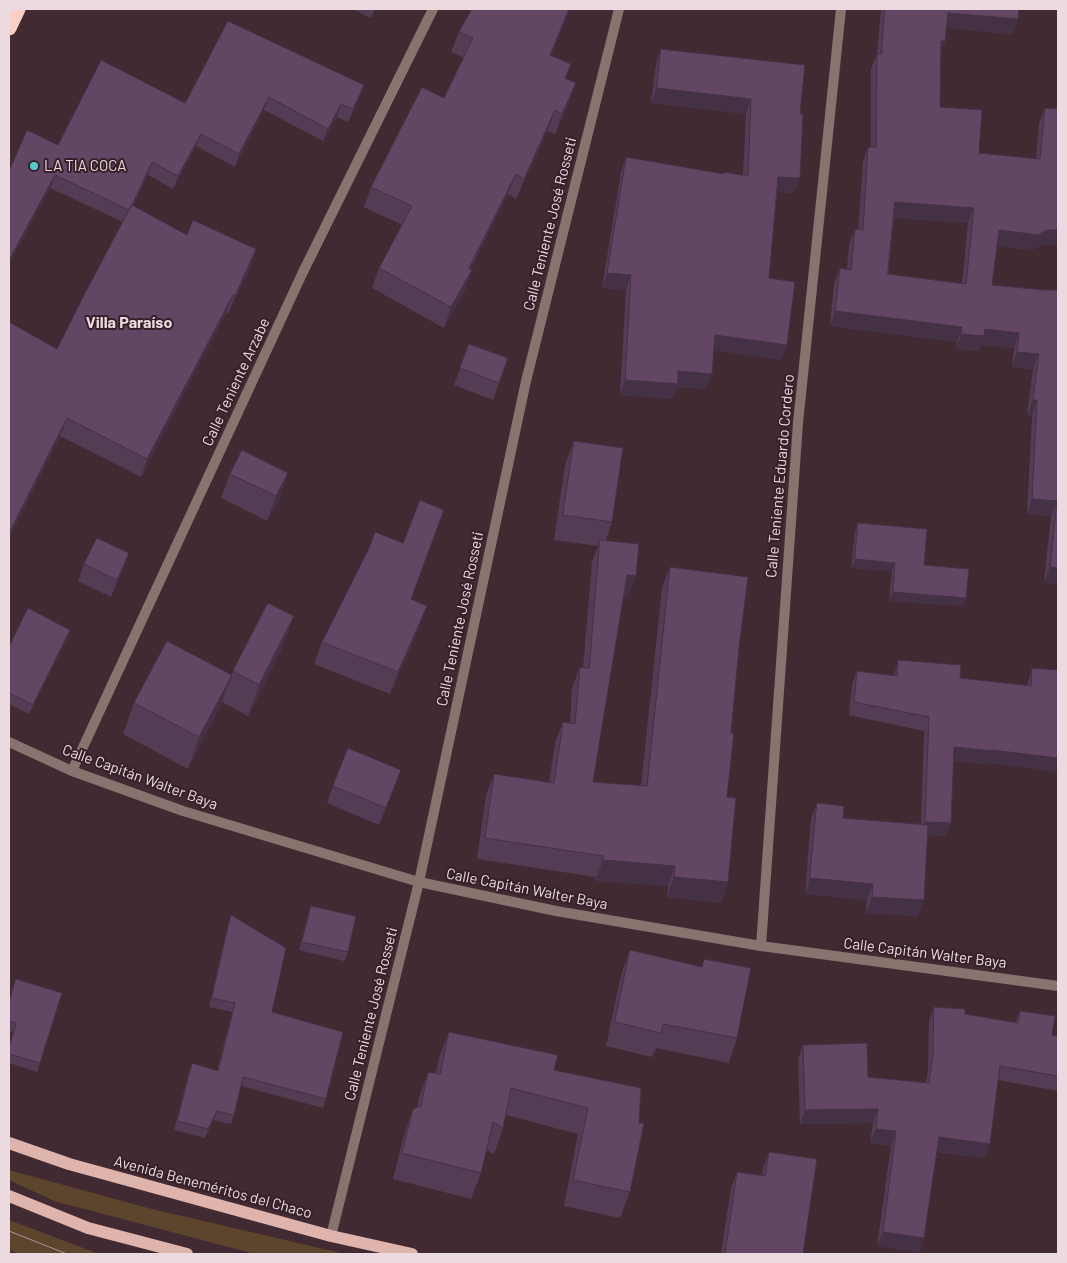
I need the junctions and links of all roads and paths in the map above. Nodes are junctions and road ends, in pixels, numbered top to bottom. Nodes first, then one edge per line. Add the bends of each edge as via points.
1 (18, 9) edge
2 (433, 9) edge
3 (619, 9) edge
4 (841, 9) edge
5 (9, 28) edge
6 (9, 742) edge
7 (72, 770) junction
8 (419, 882) junction
9 (760, 946) junction
10 (1058, 986) edge
11 (9, 1143) edge
12 (9, 1196) edge
13 (331, 1236) junction
14 (187, 1254) edge
15 (412, 1254) edge

1 - 5 highway
2 - 7 street, Calle Teniente Arzabe via 302,274
3 - 8 street, Calle Teniente José Rosseti via 526,381
4 - 9 street, Calle Teniente Eduardo Cordero via 798,423
6 - 7 street, Calle Capitán Walter Baya
7 - 8 street, Calle Capitán Walter Baya via 183,810
8 - 9 street, Calle Capitán Walter Baya via 556,911
8 - 13 street, Calle Teniente José Rosseti
9 - 10 street, Calle Capitán Walter Baya
11 - 13 main road, Avenida Beneméritos del Chaco via 68,1164
12 - 14 main road via 88,1228
13 - 15 main road, Avenida Beneméritos del Chaco

